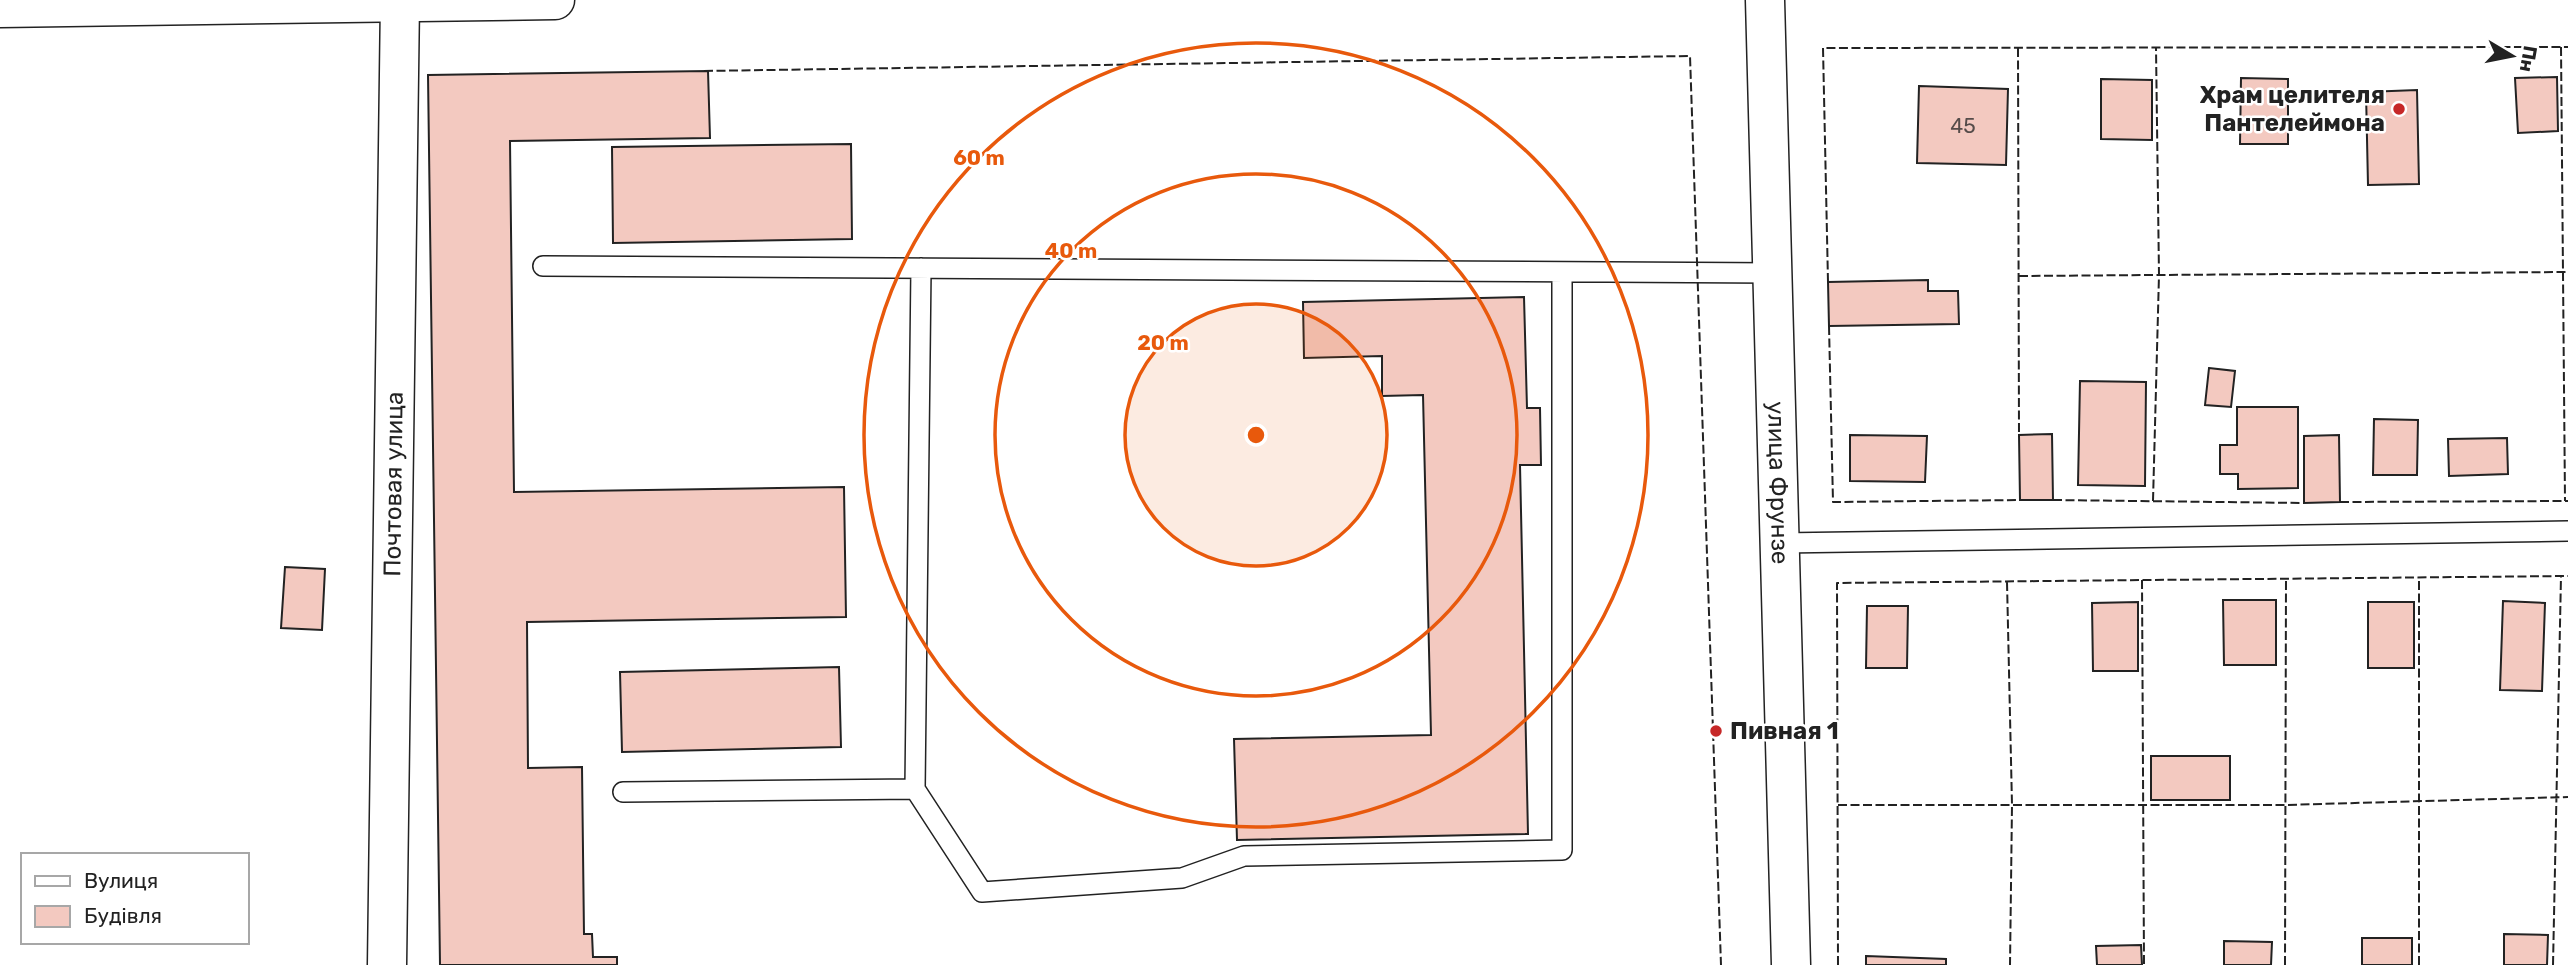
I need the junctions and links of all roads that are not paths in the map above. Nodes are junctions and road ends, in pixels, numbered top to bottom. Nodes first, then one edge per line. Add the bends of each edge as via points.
1 (555, 0) edge
2 (1765, 0) edge
3 (400, 1) edge
4 (0, 8) edge
5 (543, 266) dead end
6 (920, 268) junction
7 (1562, 272) junction
8 (1774, 274) junction
9 (2568, 531) edge
10 (1781, 543) junction
11 (915, 789) junction
12 (623, 792) dead end
13 (387, 965) edge
14 (1791, 965) edge

1 - 3 street
2 - 8 street, улица Фрунзе
3 - 4 street
3 - 13 street, Почтовая улица
5 - 6 lane
6 - 7 lane
6 - 11 lane
7 - 8 lane
7 - 11 lane via 1562,850 1244,856 1182,878 982,892
8 - 10 street, улица Фрунзе
9 - 10 lane
10 - 14 street, улица Фрунзе
11 - 12 lane

